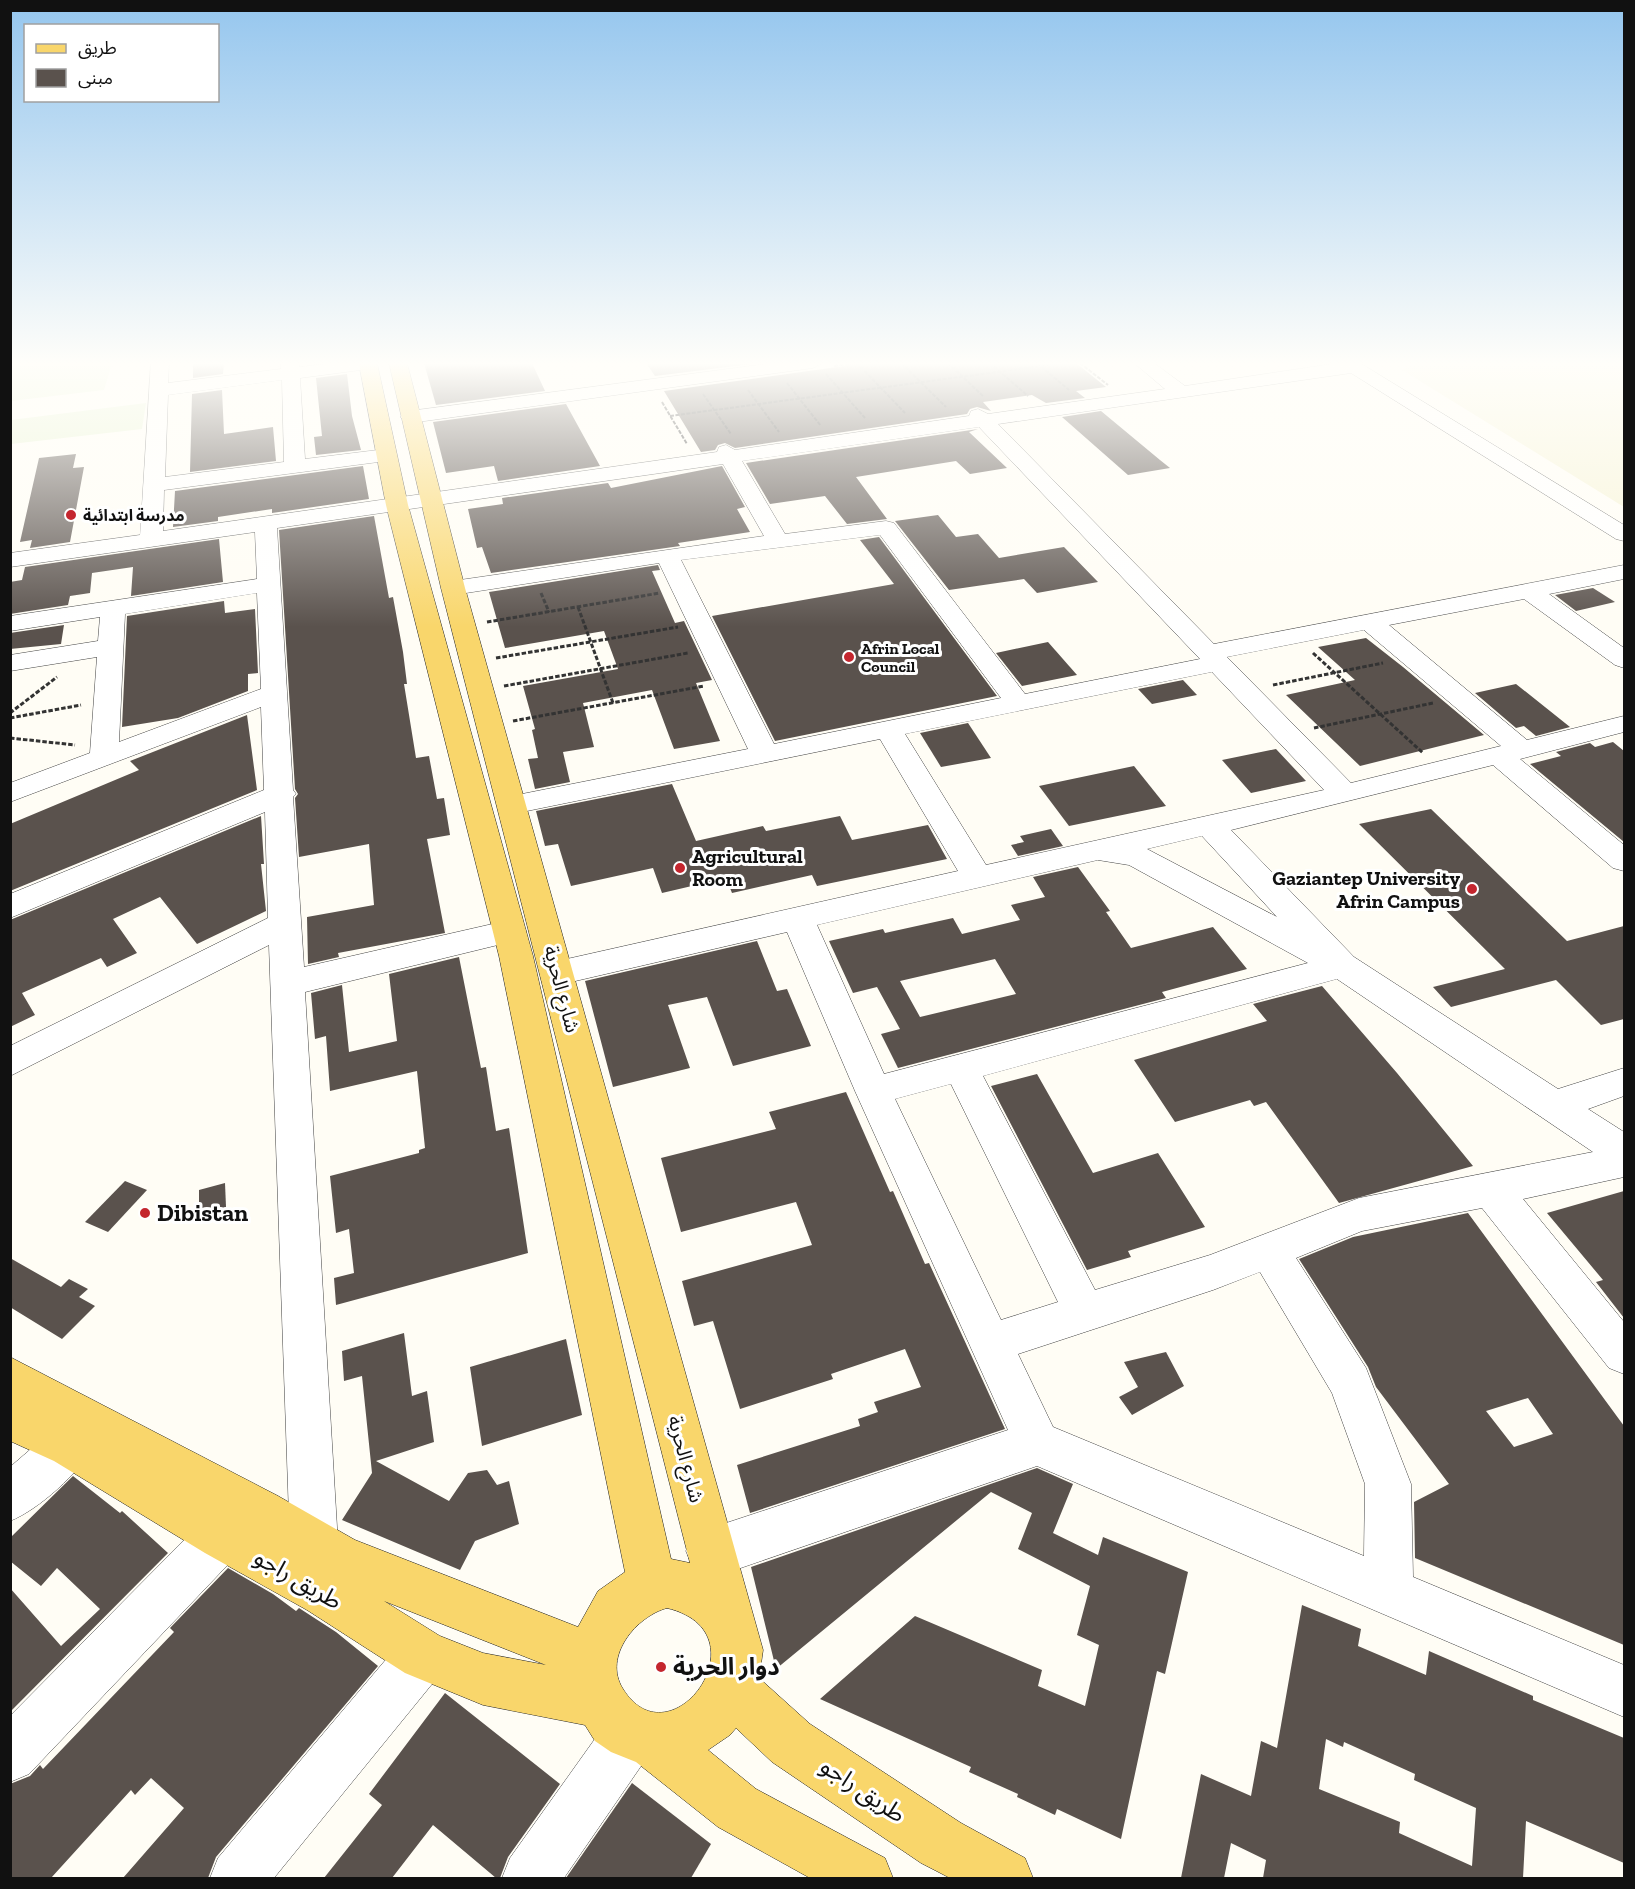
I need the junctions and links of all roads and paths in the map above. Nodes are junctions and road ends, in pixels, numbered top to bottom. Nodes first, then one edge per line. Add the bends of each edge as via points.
1 (156, 451) edge
2 (294, 451) edge
3 (386, 451) edge
4 (419, 451) edge
5 (723, 451) edge
6 (731, 451) edge
7 (1020, 451) edge
8 (1494, 451) edge
9 (1507, 451) edge
10 (386, 455) junction
11 (295, 466) junction
12 (154, 485) junction
13 (432, 500) junction
14 (397, 505) junction
15 (1624, 520) edge
16 (266, 524) junction
17 (1624, 534) edge
18 (151, 540) junction
19 (779, 543) junction
20 (667, 555) junction
21 (10, 560) edge
22 (1624, 572) edge
23 (270, 584) junction
24 (453, 588) junction
25 (683, 590) junction
26 (1529, 591) junction
27 (578, 607) junction
28 (113, 609) junction
29 (1370, 622) junction
30 (484, 623) dead end
31 (699, 623) junction
32 (10, 624) edge
33 (1294, 637) junction
34 (590, 642) junction
35 (111, 647) junction
36 (712, 649) junction
37 (1413, 657) junction
38 (493, 658) dead end
39 (1213, 658) junction
40 (1624, 660) edge
41 (10, 663) edge
42 (600, 669) junction
43 (1335, 673) junction
44 (62, 674) dead end
45 (729, 682) junction
46 (500, 687) dead end
47 (1244, 691) junction
48 (276, 693) junction
49 (1460, 698) junction
50 (613, 703) junction
51 (1019, 704) junction
52 (86, 705) dead end
53 (1380, 714) junction
54 (10, 716) edge
55 (510, 722) dead end
56 (1624, 724) edge
57 (888, 730) junction
58 (1285, 734) junction
59 (10, 738) edge
60 (79, 745) dead end
61 (1510, 753) junction
62 (765, 754) junction
63 (104, 757) junction
64 (1442, 769) junction
65 (10, 792) edge
66 (281, 794) junction
67 (1345, 794) junction
68 (512, 805) junction
69 (1209, 825) junction
70 (1097, 851) junction
71 (1624, 861) edge
72 (528, 865) junction
73 (494, 872) junction
74 (978, 878) junction
75 (10, 907) edge
76 (798, 920) junction
77 (286, 922) junction
78 (510, 931) junction
79 (1342, 966) junction
80 (558, 973) junction
81 (290, 983) junction
82 (10, 1062) edge
83 (961, 1068) junction
84 (1624, 1082) edge
85 (873, 1091) junction
86 (590, 1094) junction
87 (548, 1104) junction
88 (1552, 1106) junction
89 (1624, 1152) edge
90 (1624, 1161) edge
91 (1491, 1190) junction
92 (1269, 1250) junction
93 (1085, 1313) junction
94 (991, 1342) junction
95 (1624, 1354) edge
96 (10, 1378) edge
97 (10, 1419) edge
98 (1037, 1443) junction
99 (70, 1445) junction
100 (10, 1498) edge
101 (222, 1536) junction
102 (314, 1544) junction
103 (710, 1551) junction
104 (652, 1584) junction
105 (1388, 1592) junction
106 (727, 1615) junction
107 (423, 1655) junction
108 (731, 1687) junction
109 (1624, 1691) edge
110 (619, 1708) junction
111 (10, 1755) edge
112 (238, 1878) edge
113 (530, 1878) edge
114 (866, 1878) edge
115 (1005, 1878) edge

1 - 12 street
2 - 11 street
3 - 10 main road, شارع الحرية
4 - 13 main road, شارع الحرية
5 - 13 street
6 - 19 street
7 - 39 street
8 - 17 street
9 - 15 street
10 - 11 street
10 - 14 main road, شارع الحرية
11 - 12 street
12 - 18 street
13 - 14 street
13 - 24 main road, شارع الحرية
14 - 16 street
14 - 73 main road, شارع الحرية
16 - 18 street
16 - 23 street
18 - 21 street
19 - 20 street
19 - 51 street via 886,528
20 - 24 street
20 - 25 street
22 - 26 street
23 - 28 street
23 - 48 street
24 - 68 main road, شارع الحرية
25 - 27 path
25 - 31 street
26 - 29 street
26 - 40 street
27 - 30 path
27 - 34 path
28 - 32 street
28 - 35 street
29 - 33 street
29 - 37 street
31 - 34 path
31 - 36 street
33 - 39 street
33 - 43 path
34 - 38 path
34 - 42 path
35 - 41 street
35 - 63 street
36 - 42 path
36 - 45 street
37 - 43 path
37 - 49 street
39 - 47 street
39 - 51 street
42 - 46 path
42 - 50 path
43 - 47 path
43 - 53 path
44 - 54 path
45 - 50 path
45 - 62 street
47 - 58 street
48 - 63 street
48 - 66 street
49 - 53 path
49 - 61 street
50 - 55 path
51 - 57 street
52 - 54 path
53 - 58 path
53 - 64 path
56 - 61 street
57 - 62 street
57 - 74 street
58 - 67 street
59 - 60 path
61 - 64 street
61 - 71 street
62 - 68 street
63 - 65 street
64 - 67 street
66 - 75 street
66 - 77 street
67 - 69 street
68 - 72 main road, شارع الحرية
69 - 70 street
69 - 79 street
70 - 74 street
70 - 79 street via 1136,856
72 - 73 main road
72 - 80 main road, شارع الحرية
73 - 78 main road, شارع الحرية
74 - 76 street
76 - 80 street
76 - 85 street
77 - 81 street
77 - 82 street
78 - 81 street
78 - 87 main road, شارع الحرية
79 - 83 street
79 - 88 street
80 - 86 main road, شارع الحرية
81 - 102 street
83 - 85 street
83 - 93 street
84 - 88 street
85 - 94 street
86 - 87 main road
86 - 103 main road, شارع الحرية
87 - 104 main road, شارع الحرية
88 - 89 street
90 - 91 street
91 - 92 street via 1359,1215
91 - 95 street
92 - 93 street
92 - 105 street via 1350,1383 1388,1484
93 - 94 street
94 - 98 street
96 - 102 main road, طريق راجو
97 - 99 main road, طريق راجو
98 - 103 street via 726,1549
98 - 105 street
99 - 100 street
99 - 101 main road, طريق راجو
101 - 107 main road, طريق راجو via 325,1592
101 - 111 street
102 - 110 main road, طريق راجو
103 - 106 main road, شارع الحرية
104 - 106 main road via 677,1582 697,1588 714,1599
104 - 110 main road via 620,1603 598,1637
105 - 109 street
106 - 108 main road via 737,1650
107 - 110 main road, طريق راجو via 483,1679
107 - 112 street
108 - 110 main road via 718,1710 699,1728 676,1737
108 - 115 main road, طريق راجو via 791,1743 941,1843
110 - 113 street
110 - 114 main road, طريق راجو via 737,1808

